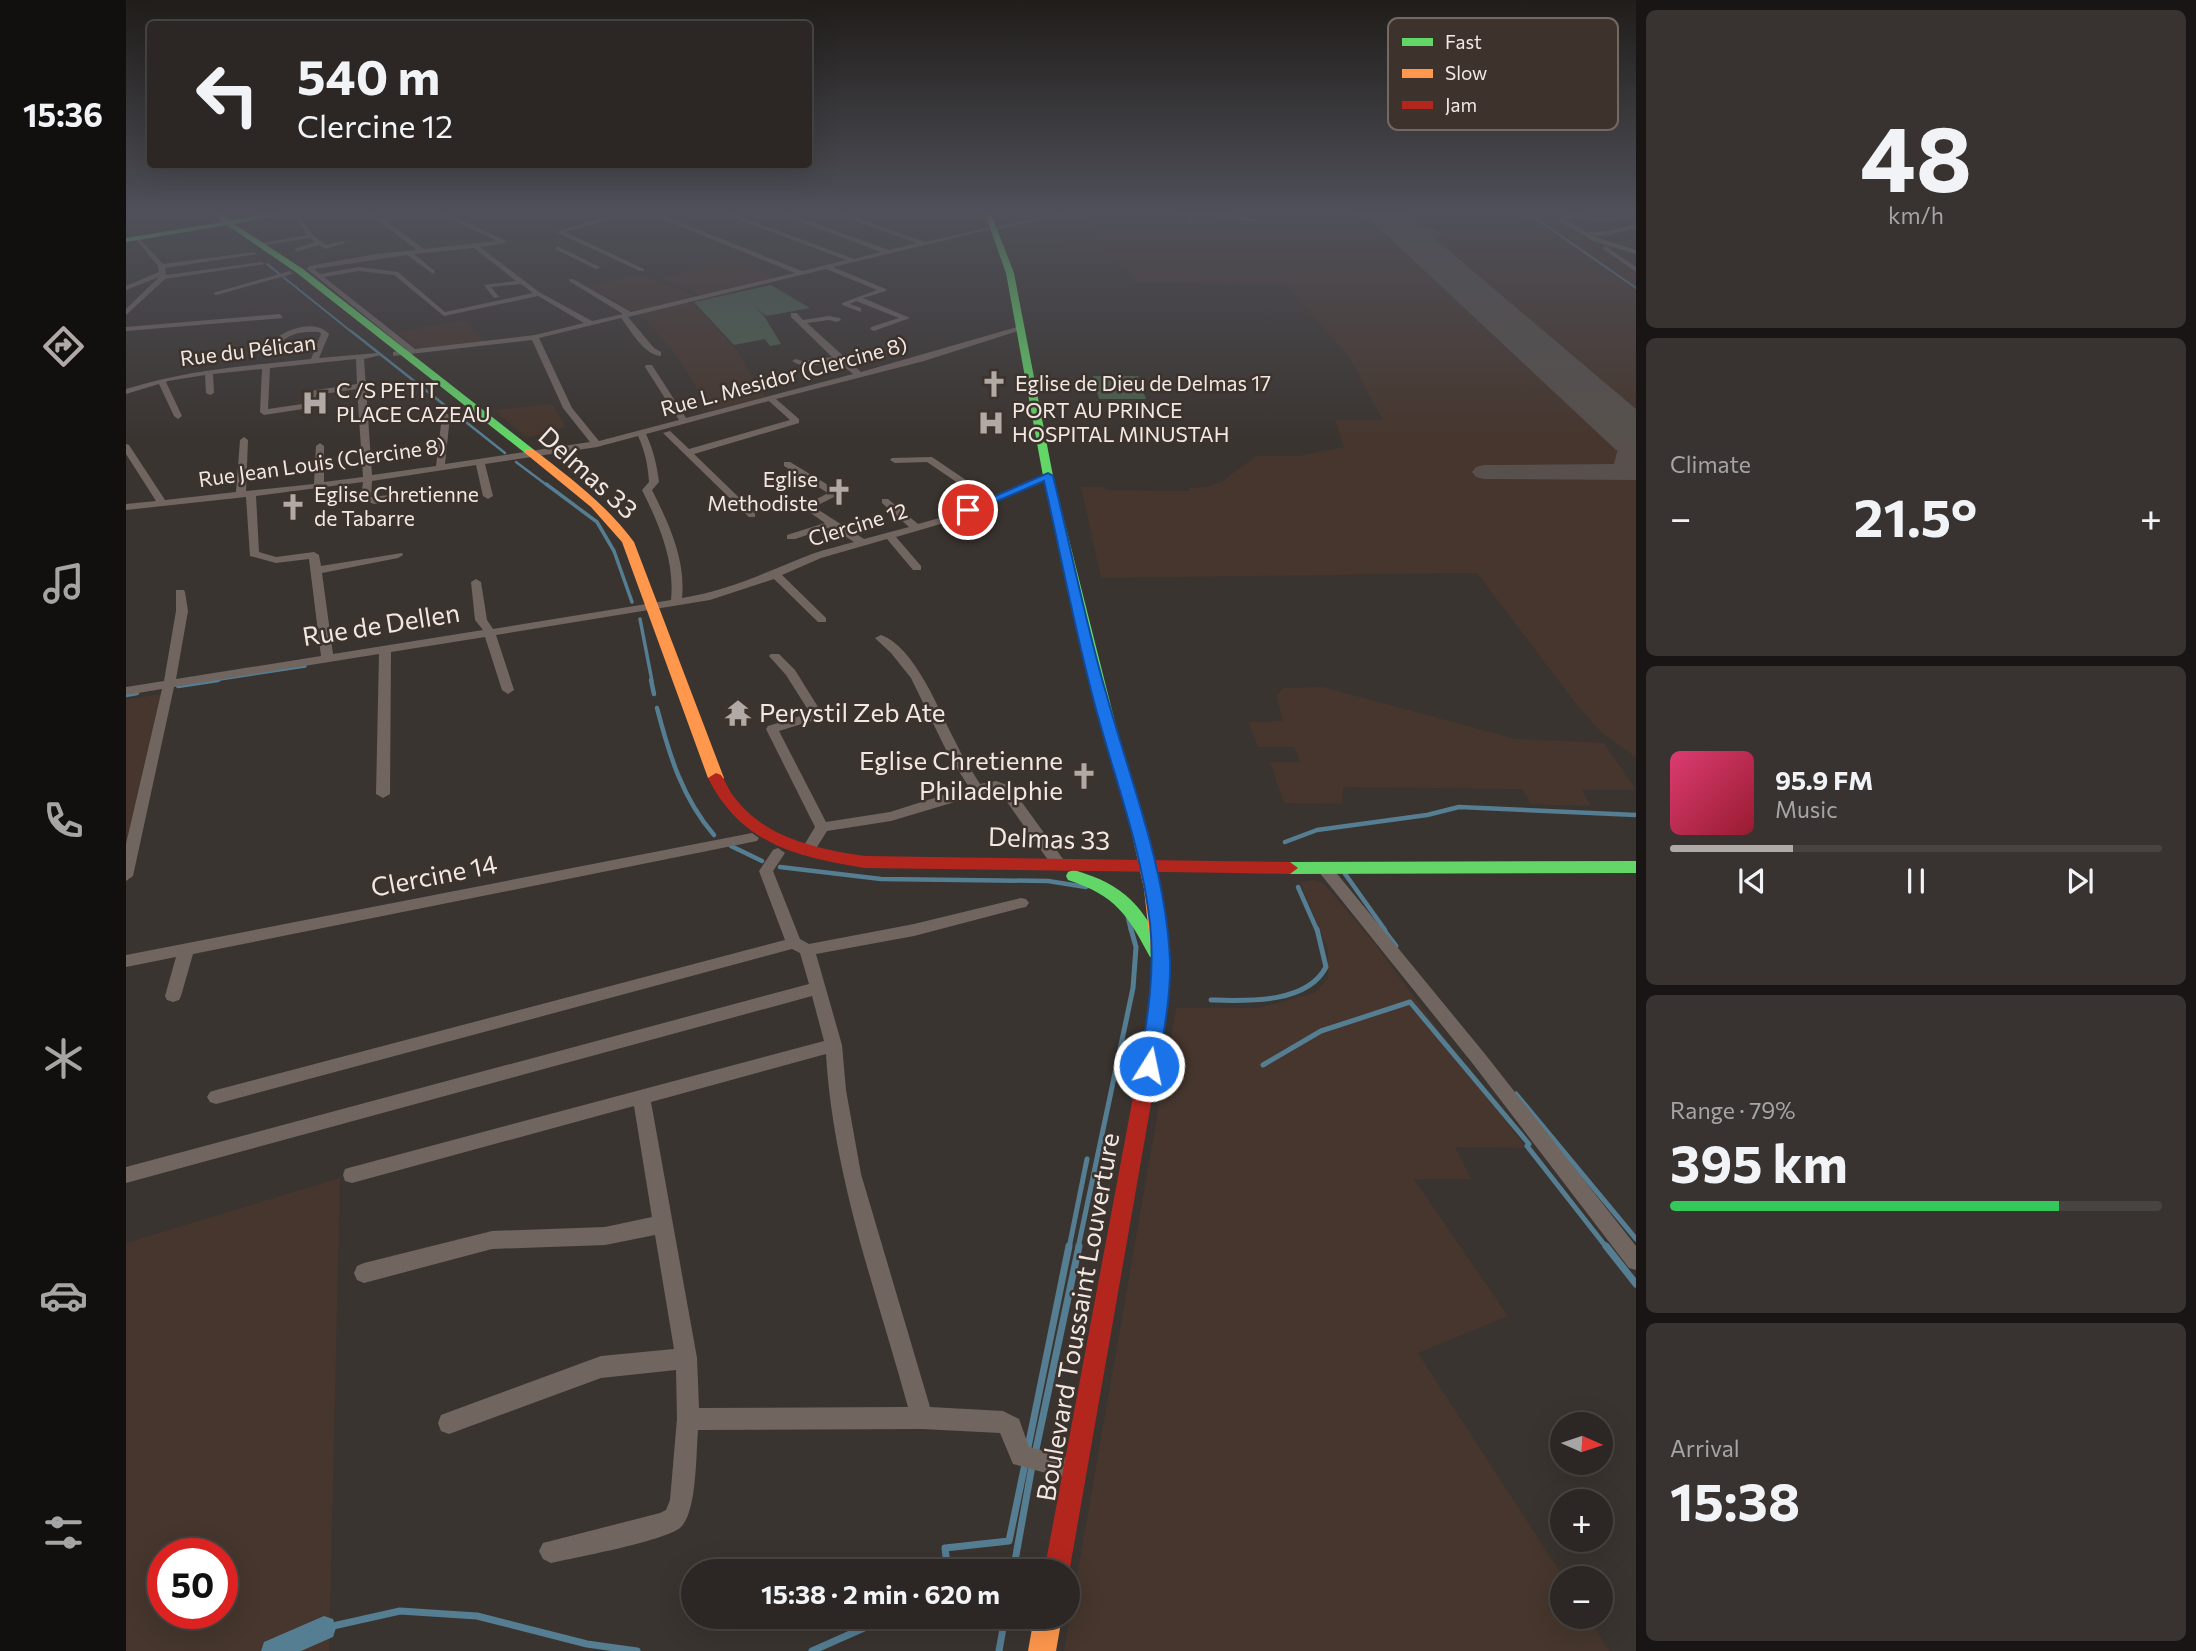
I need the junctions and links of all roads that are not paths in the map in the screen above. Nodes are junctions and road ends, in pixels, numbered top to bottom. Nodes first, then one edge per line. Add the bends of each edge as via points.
1 (148, 288) edge
2 (234, 288) edge
3 (312, 288) edge
4 (313, 288) edge
5 (332, 288) edge
6 (413, 288) edge
7 (488, 288) edge
8 (530, 288) edge
9 (585, 288) edge
10 (745, 288) edge
11 (879, 288) edge
12 (1013, 288) edge
13 (216, 293) dead end
14 (539, 294) junction
15 (496, 297) dead end
16 (856, 298) junction
17 (507, 300) junction
18 (519, 310) dead end
19 (858, 310) dead end
20 (126, 313) edge
21 (794, 315) dead end
22 (280, 316) dead end
23 (627, 316) junction
24 (837, 320) dead end
25 (802, 322) junction
26 (591, 324) junction
27 (126, 329) edge
28 (874, 329) dead end
29 (1020, 329) junction
30 (535, 337) junction
31 (274, 344) dead end
32 (405, 353) junction
33 (658, 354) dead end
34 (377, 355) dead end
35 (360, 356) junction
36 (839, 358) junction
37 (315, 360) junction
38 (796, 362) dead end
39 (266, 365) junction
40 (649, 367) dead end
41 (209, 372) junction
42 (859, 375) junction
43 (161, 381) junction
44 (360, 386) junction
45 (127, 390) edge
46 (210, 393) dead end
47 (771, 399) junction
48 (178, 416) dead end
49 (446, 416) dead end
50 (683, 420) junction
51 (641, 433) junction
52 (667, 433) dead end
53 (244, 440) dead end
54 (597, 444) junction
55 (320, 446) dead end
56 (126, 447) edge
57 (690, 452) junction
58 (527, 455) junction
59 (895, 460) dead end
60 (480, 461) junction
61 (131, 464) edge
62 (787, 464) dead end
63 (440, 467) junction
64 (1048, 476) junction
65 (369, 478) junction
66 (318, 486) junction
67 (246, 495) junction
68 (417, 495) dead end
69 (488, 496) dead end
70 (885, 501) dead end
71 (990, 501) junction
72 (162, 503) junction
73 (126, 508) edge
74 (752, 515) dead end
75 (834, 523) junction
76 (916, 528) junction
77 (889, 535) junction
78 (791, 537) dead end
79 (861, 542) junction
80 (398, 555) dead end
81 (917, 568) dead end
82 (318, 570) junction
83 (775, 575) junction
84 (476, 582) dead end
85 (180, 592) dead end
86 (677, 601) junction
87 (649, 607) junction
88 (821, 620) dead end
89 (489, 631) junction
90 (881, 638) dead end
91 (385, 648) junction
92 (775, 656) dead end
93 (327, 657) junction
94 (169, 684) junction
95 (508, 690) dead end
96 (126, 691) edge
97 (977, 789) junction
98 (383, 794) dead end
99 (822, 827) junction
100 (752, 838) junction
101 (807, 852) junction
102 (778, 853) junction
103 (1058, 863) junction
104 (1636, 867) edge
105 (1153, 868) junction
106 (1324, 868) junction
107 (126, 876) edge
108 (1074, 876) junction
109 (1021, 903) dead end
110 (800, 947) junction
111 (186, 949) junction
112 (126, 961) edge
113 (1161, 963) junction
114 (818, 988) junction
115 (173, 996) dead end
116 (834, 1045) junction
117 (641, 1096) junction
118 (216, 1097) dead end
119 (126, 1175) edge
120 (352, 1175) dead end
121 (663, 1224) junction
122 (1636, 1261) edge
123 (363, 1273) dead end
124 (686, 1359) junction
125 (922, 1418) junction
126 (688, 1419) junction
127 (449, 1423) dead end
128 (1075, 1470) junction
129 (551, 1551) dead end
130 (1059, 1559) edge
131 (1046, 1629) edge
132 (1042, 1651) edge

1 - 20 street
2 - 13 street
3 - 32 main road, Delmas 33
4 - 32 main road, Delmas 33
5 - 32 street
6 - 17 street via 442,313
7 - 15 street
8 - 14 street
9 - 23 street
10 - 23 street
11 - 16 street via 884,290
12 - 29 main road, Boulevard Toussaint Louverture
14 - 17 street
14 - 26 street
16 - 19 street via 844,304
16 - 28 street via 906,318
17 - 18 street
21 - 25 street
22 - 27 street
23 - 26 street
23 - 33 street via 650,350
24 - 25 street
25 - 36 street
26 - 30 street
29 - 42 street, Rue L. Mesidor (Clercine 8)
29 - 64 main road, Boulevard Toussaint Louverture
30 - 32 street
30 - 54 street via 556,387 582,430
31 - 37 street via 286,334 321,330 325,334
32 - 58 main road, Delmas 33
34 - 35 street, Rue du Pélican
35 - 37 street, Rue du Pélican
35 - 44 street
36 - 38 street
36 - 42 street
37 - 39 street, Rue du Pélican
39 - 41 street, Rue du Pélican
39 - 44 street via 264,412 313,405 312,393
40 - 50 street
41 - 43 street, Rue du Pélican
41 - 46 street
42 - 47 street, Rue L. Mesidor (Clercine 8)
43 - 45 street, Rue du Pélican
43 - 48 street
44 - 65 street
47 - 50 street, Rue L. Mesidor (Clercine 8)
47 - 57 street via 796,421
49 - 63 street
50 - 51 street, Rue L. Mesidor (Clercine 8)
51 - 54 street, Rue L. Mesidor (Clercine 8)
51 - 86 street via 650,450 654,476 647,490 673,558
52 - 57 street via 682,450
53 - 67 street
54 - 58 street, Rue L. Mesidor (Clercine 8)
55 - 66 street
56 - 61 street
57 - 74 street
58 - 60 street, Rue Jean Louis (Clercine 8)
58 - 87 main road, Delmas 33 via 614,522 628,542
59 - 71 street via 929,459
60 - 63 street, Rue Jean Louis (Clercine 8)
60 - 69 street
61 - 72 street
62 - 75 street via 835,493 807,507
63 - 65 street, Rue Jean Louis (Clercine 8)
64 - 71 street, Clercine 12
64 - 105 main road, Boulevard Toussaint Louverture via 1098,690
65 - 66 street, Rue Jean Louis (Clercine 8)
65 - 68 street via 366,499
66 - 67 street, Rue Jean Louis (Clercine 8)
67 - 72 street, Rue Jean Louis (Clercine 8)
67 - 82 street via 254,555 276,560 313,554
70 - 76 street
71 - 76 street, Clercine 12
72 - 73 street, Rue Jean Louis (Clercine 8)
75 - 78 street
75 - 79 street
76 - 77 street, Clercine 12
77 - 79 street, Clercine 12
77 - 81 street
79 - 83 street, Clercine 12
80 - 82 street
82 - 93 street
83 - 86 street, Clercine 12 via 710,597
83 - 88 street
84 - 89 street via 481,620
85 - 94 street via 182,611
86 - 87 street, Rue de Dellen
87 - 89 street, Rue de Dellen
87 - 100 main road, Delmas 33 via 708,793 728,819
87 - 101 main road, Delmas 33 via 720,790 740,815 764,833
89 - 91 street, Rue de Dellen
89 - 95 street
90 - 97 street via 901,653 912,669
91 - 93 street, Rue de Dellen
91 - 98 street
92 - 99 street via 817,715 772,729
93 - 94 street, Rue de Dellen
94 - 96 street, Rue de Dellen
94 - 107 street
97 - 99 street via 891,816
97 - 103 street via 996,785 1005,789
99 - 101 street
100 - 102 main road, Delmas 33
100 - 111 street, Clercine 14
101 - 103 main road, Delmas 33 via 865,862
102 - 108 main road, Delmas 33 via 829,869 864,872
102 - 110 street via 766,871
103 - 105 main road, Delmas 33
104 - 106 main road
105 - 106 main road
105 - 108 main road, Delmas 33 via 1119,875
105 - 113 main road, Boulevard Toussaint Louverture
106 - 122 street
108 - 113 main road via 1110,886 1123,896 1135,910
109 - 110 street via 914,930
110 - 114 street
110 - 118 street
111 - 112 street, Clercine 14
111 - 115 street
113 - 128 main road, Boulevard Toussaint Louverture via 1158,1012
114 - 116 street
114 - 119 street
116 - 117 street
116 - 125 street via 852,1174
117 - 120 street
117 - 121 street
121 - 123 street via 612,1235 492,1240
121 - 124 street
124 - 126 street
124 - 127 street via 601,1367
125 - 126 street
125 - 128 street via 1003,1422 1010,1427 1021,1456
126 - 129 street via 681,1500 674,1518
128 - 130 main road, Boulevard Toussaint Louverture
131 - 132 main road

